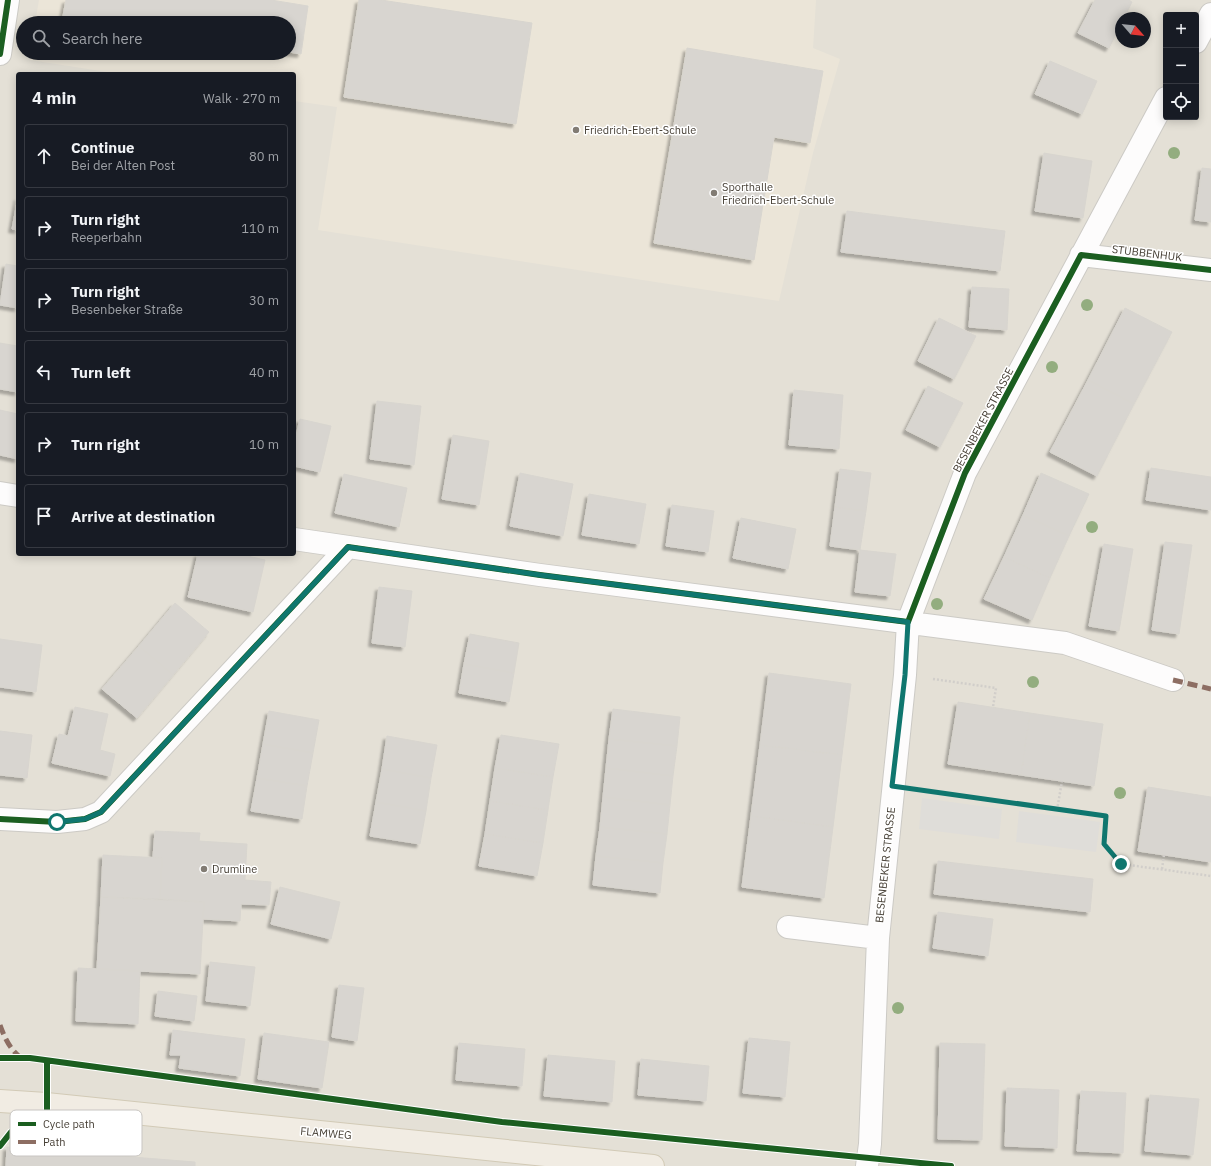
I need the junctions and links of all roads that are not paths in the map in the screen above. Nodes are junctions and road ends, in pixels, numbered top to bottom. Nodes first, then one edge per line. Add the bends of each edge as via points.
1 (8, 0) edge
2 (1211, 14) edge
3 (1199, 36) edge
4 (0, 54) edge
5 (1163, 104) edge
6 (1081, 255) junction
7 (1211, 270) edge
8 (0, 493) edge
9 (16, 496) edge
10 (296, 539) edge
11 (348, 547) junction
12 (908, 622) junction
13 (1173, 680) dead end
14 (0, 819) edge
15 (788, 927) dead end
16 (878, 938) junction
17 (0, 1101) edge
18 (105, 1110) edge
19 (142, 1114) edge
20 (653, 1166) edge
21 (868, 1166) edge

1 - 4 street
2 - 3 street
5 - 6 street, BESENBEKER STRASSE
6 - 7 street, STUBBENHUK
6 - 12 street, BESENBEKER STRASSE via 965,473
8 - 9 street
10 - 11 street
11 - 12 street via 540,575
11 - 14 street via 101,812 85,819 57,822
12 - 13 street via 1065,643
12 - 16 street, BESENBEKER STRASSE via 905,675
15 - 16 street
16 - 21 street, BESENBEKER STRASSE
17 - 18 main road, FLAMWEG
19 - 20 main road, FLAMWEG

